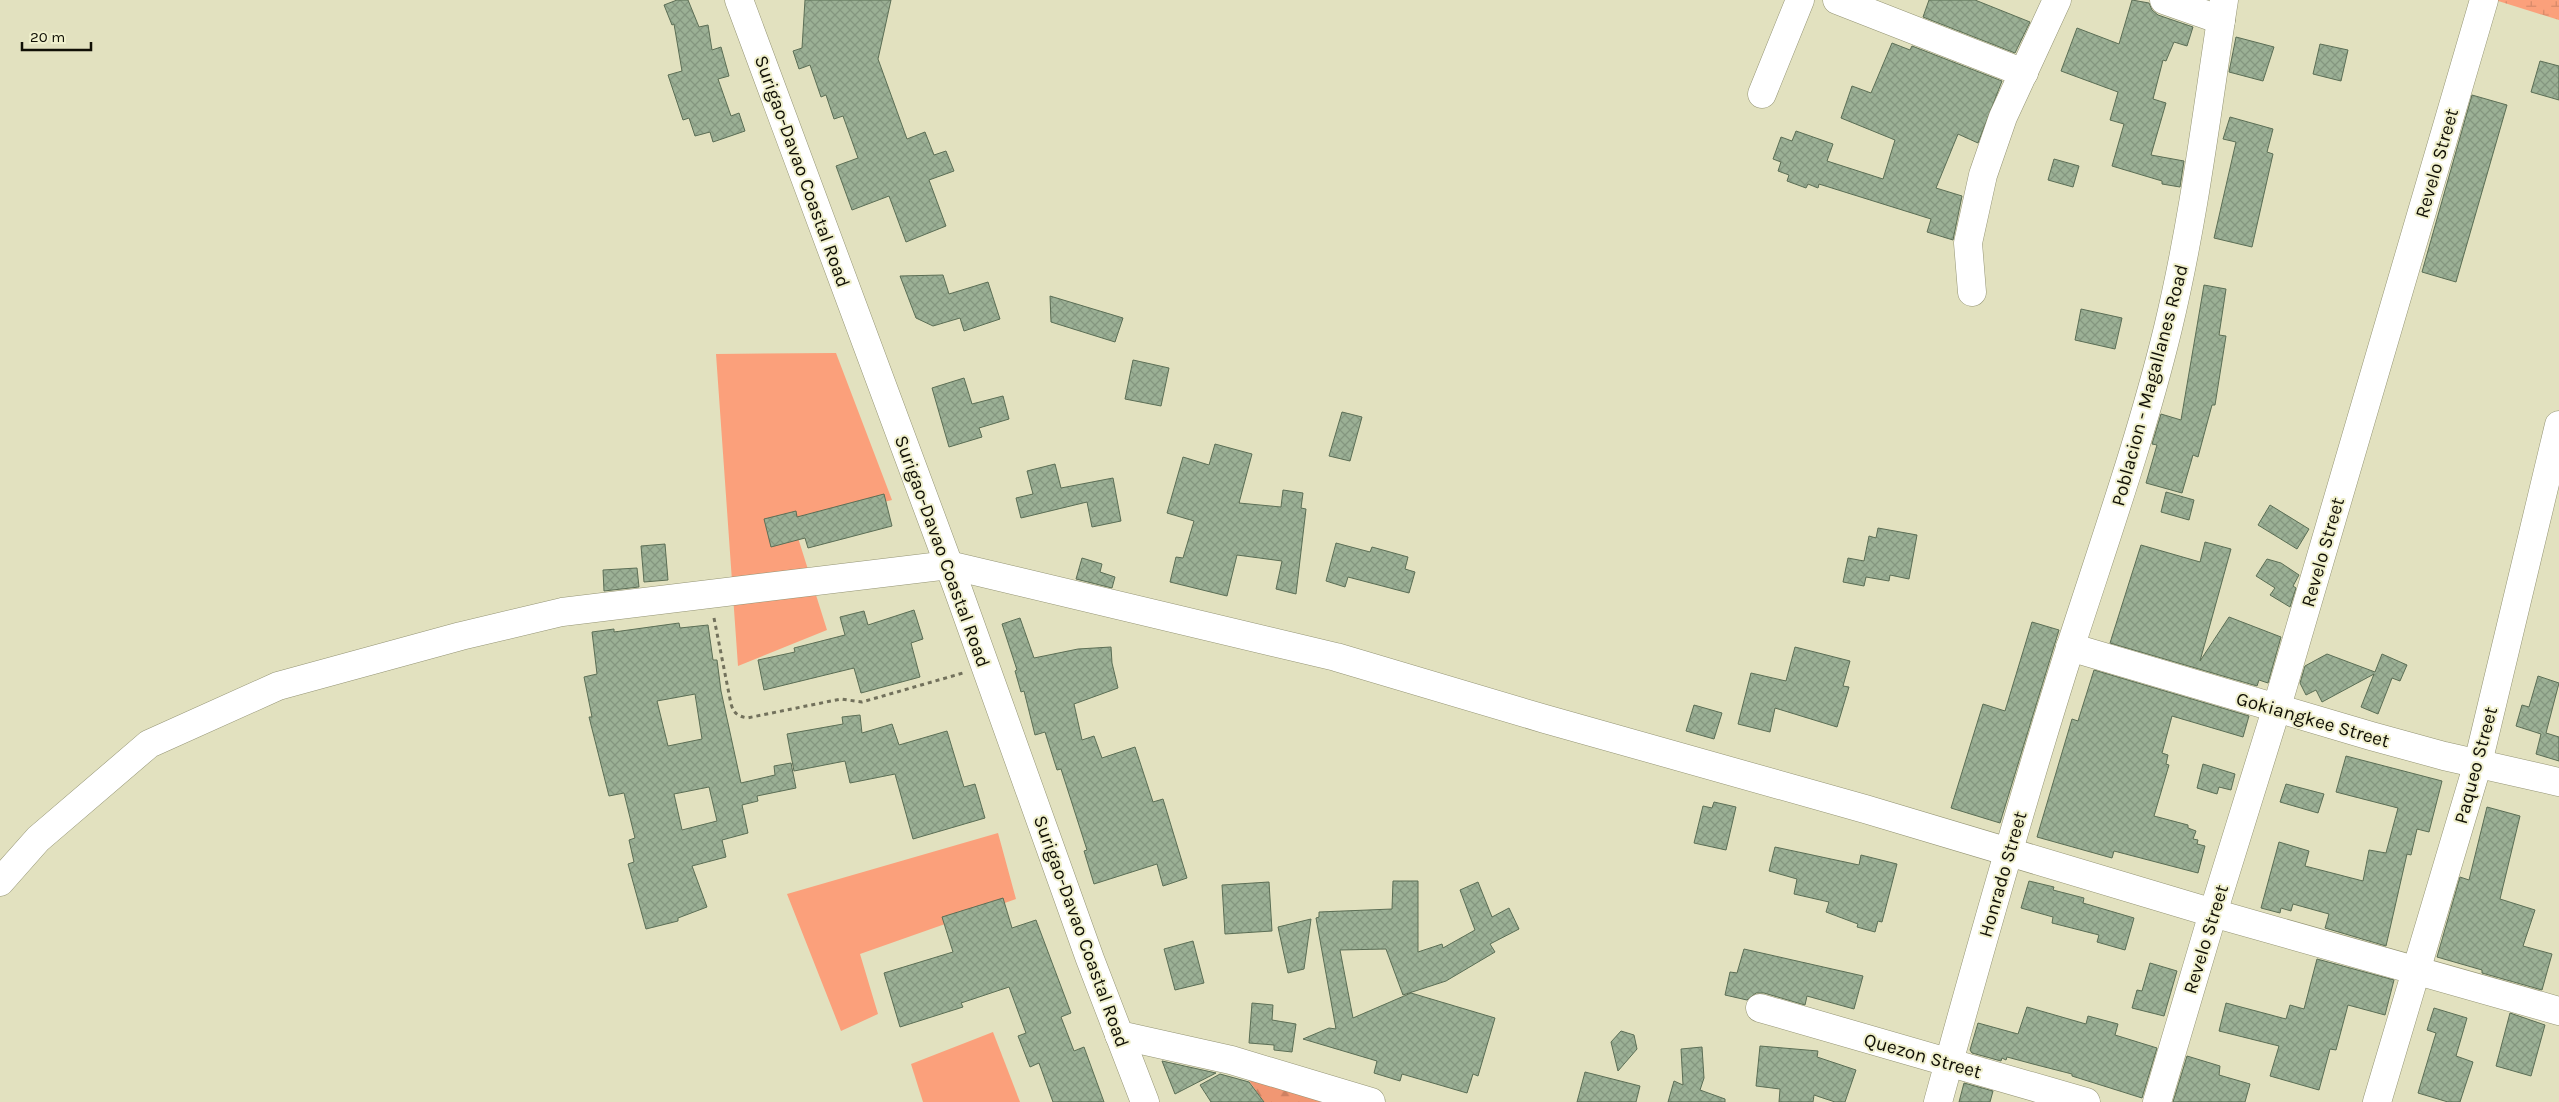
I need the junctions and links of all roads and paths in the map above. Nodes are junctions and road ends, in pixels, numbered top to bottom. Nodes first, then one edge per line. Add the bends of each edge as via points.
1 (739, 0) edge
2 (1800, 0) edge
3 (1837, 0) edge
4 (2057, 0) edge
5 (2164, 0) edge
6 (2484, 0) edge
7 (2222, 10) edge
8 (2024, 73) junction
9 (1762, 94) dead end
10 (1972, 292) dead end
11 (2559, 425) edge
12 (949, 565) junction
13 (714, 618) dead end
14 (2070, 647) junction
15 (985, 666) junction
16 (2276, 710) junction
17 (2478, 763) junction
18 (2559, 782) edge
19 (2008, 851) junction
20 (0, 882) edge
21 (2212, 912) junction
22 (2416, 969) junction
23 (1760, 1008) dead end
24 (2559, 1011) edge
25 (1119, 1035) junction
26 (1949, 1062) junction
27 (1145, 1102) edge
28 (1370, 1102) edge
29 (1938, 1102) edge
30 (2086, 1102) edge
31 (2157, 1102) edge
32 (2377, 1102) edge

1 - 12 main road, Surigao-Davao Coastal Road
2 - 9 main road
3 - 8 main road
4 - 8 main road
5 - 7 main road
6 - 16 main road, Revelo Street
7 - 14 main road, Poblacion - Magallanes Road via 2194,207 2168,328 2130,465
8 - 10 main road via 2003,117 1984,175 1968,243
11 - 17 main road, Paqueo Street
12 - 15 main road, Surigao-Davao Coastal Road
12 - 19 main road via 1336,657
12 - 20 main road via 562,612 278,686 150,744 38,839
13 - 15 path via 730,704 733,712 747,718 840,698 862,702
14 - 16 main road, Gokiangkee Street
14 - 19 main road, Honrado Street
15 - 25 main road, Surigao-Davao Coastal Road
16 - 17 main road, Gokiangkee Street
16 - 21 main road, Revelo Street
17 - 18 main road, Gokiangkee Street
17 - 22 main road, Paqueo Street
19 - 21 main road
19 - 26 main road, Honrado Street
21 - 22 main road
21 - 31 main road, Revelo Street
22 - 24 main road
22 - 32 main road, Paqueo Street
23 - 26 main road, Quezon Street
25 - 27 main road, Surigao-Davao Coastal Road
25 - 28 main road via 1231,1060
26 - 29 main road, Honrado Street
26 - 30 main road, Quezon Street

